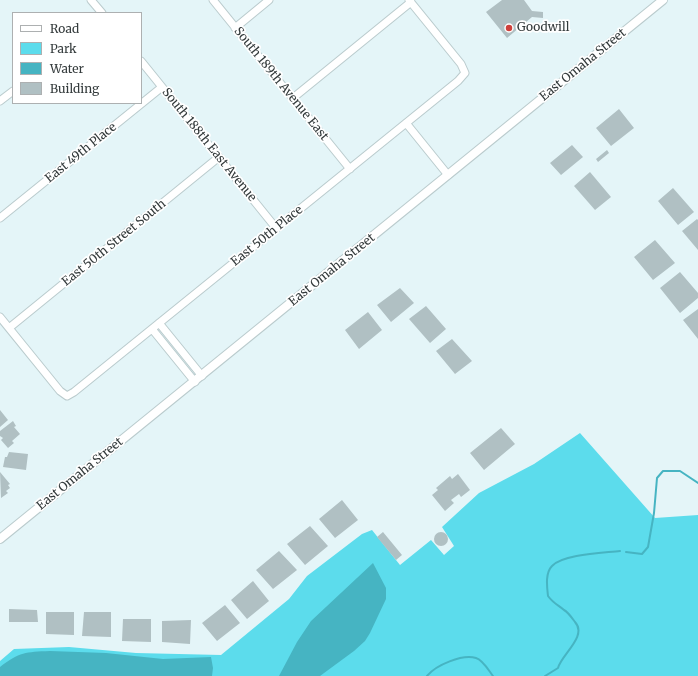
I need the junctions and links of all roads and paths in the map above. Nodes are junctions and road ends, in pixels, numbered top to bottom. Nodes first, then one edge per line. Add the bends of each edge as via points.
1 (91, 0) edge
2 (213, 0) edge
3 (269, 0) edge
4 (663, 0) edge
5 (410, 1) edge
6 (101, 12) edge
7 (235, 28) junction
8 (142, 62) edge
9 (162, 87) junction
10 (12, 92) edge
11 (292, 98) junction
12 (0, 101) edge
13 (142, 103) edge
14 (141, 104) edge
15 (406, 123) junction
16 (219, 157) junction
17 (350, 169) junction
18 (448, 175) junction
19 (0, 218) edge
20 (276, 228) junction
21 (0, 317) edge
22 (159, 323) junction
23 (9, 328) junction
24 (152, 329) junction
25 (202, 376) junction
26 (195, 382) junction
27 (0, 539) edge

1 - 6 street
2 - 7 street, South 189th Avenue East
3 - 7 street
4 - 18 street, East Omaha Street
5 - 11 street
5 - 15 street, East 50th Place via 461,64 465,73
7 - 11 street, South 189th Avenue East
8 - 9 street, South 188th East Avenue
9 - 13 street, East 49th Place
9 - 16 street, South 188th East Avenue
10 - 12 street
11 - 17 street, South 189th Avenue East
14 - 19 street, East 49th Place
15 - 17 street, East 50th Place
15 - 18 street
16 - 20 street, South 188th East Avenue
16 - 23 street, East 50th Street South
17 - 20 street, East 50th Place
18 - 25 street, East Omaha Street
20 - 22 street, East 50th Place
21 - 23 street
22 - 24 street, East 50th Place
22 - 25 street
23 - 24 street, East 50th Place via 60,391 67,396
24 - 26 street
25 - 26 street, East Omaha Street
26 - 27 street, East Omaha Street

